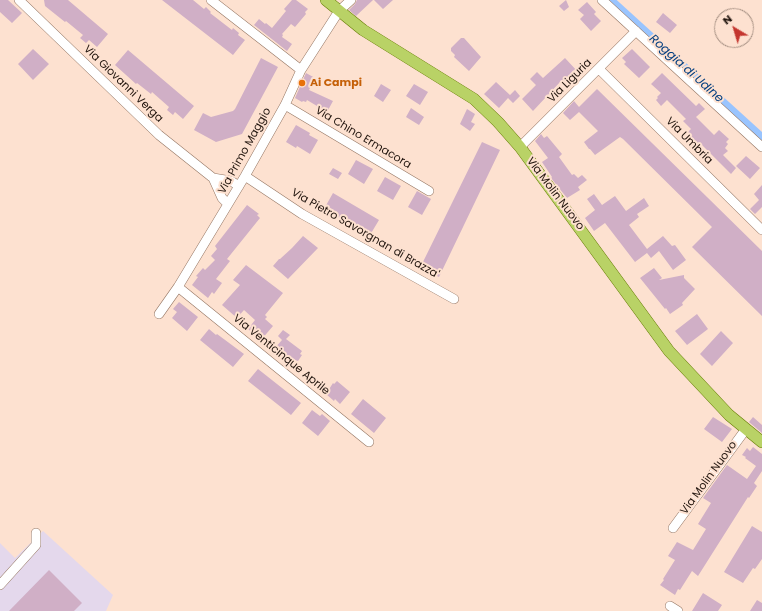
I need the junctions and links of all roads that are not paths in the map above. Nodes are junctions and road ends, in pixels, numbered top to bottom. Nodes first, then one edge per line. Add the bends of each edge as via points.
1 (211, 0) edge
2 (326, 0) edge
3 (351, 0) edge
4 (602, 0) edge
5 (20, 1) edge
6 (339, 11) junction
7 (636, 31) junction
8 (599, 69) junction
9 (301, 70) junction
10 (285, 104) junction
11 (520, 147) junction
12 (762, 147) edge
13 (245, 176) junction
14 (213, 178) junction
15 (239, 186) junction
16 (429, 191) dead end
17 (228, 204) junction
18 (762, 230) edge
19 (178, 287) junction
20 (454, 299) dead end
21 (159, 314) dead end
22 (746, 429) junction
23 (369, 442) dead end
24 (762, 442) edge
25 (673, 528) dead end
26 (36, 533) dead end
27 (0, 585) edge

1 - 9 street
2 - 6 main road, Via Molin Nuovo
3 - 6 street, Via Primo Maggio
4 - 7 street
5 - 14 street, Via Giovanni Verga via 159,135
6 - 9 street, Via Primo Maggio
6 - 11 main road, Via Molin Nuovo via 363,30 474,99
7 - 8 street, Via Liguria
7 - 12 street
8 - 11 street, Via Liguria
8 - 18 street, Via Umbria
9 - 10 street, Via Primo Maggio
10 - 13 street, Via Primo Maggio
10 - 16 street, Via Chino Ermacora
11 - 22 main road, Via Molin Nuovo via 669,351 729,415
13 - 15 street, Via Primo Maggio
13 - 20 street, Via Pietro Savorgnan di Brazza' via 302,214
14 - 15 street, Via Giovanni Verga via 231,181
14 - 17 street, Via Giovanni Verga via 222,198
15 - 17 street, Via Primo Maggio
17 - 19 street, Via Primo Maggio
19 - 21 street, Via Primo Maggio
19 - 23 street, Via Venticinque Aprile
22 - 24 main road, Via Molin Nuovo
22 - 25 street, Via Molin Nuovo
26 - 27 street via 36,545

